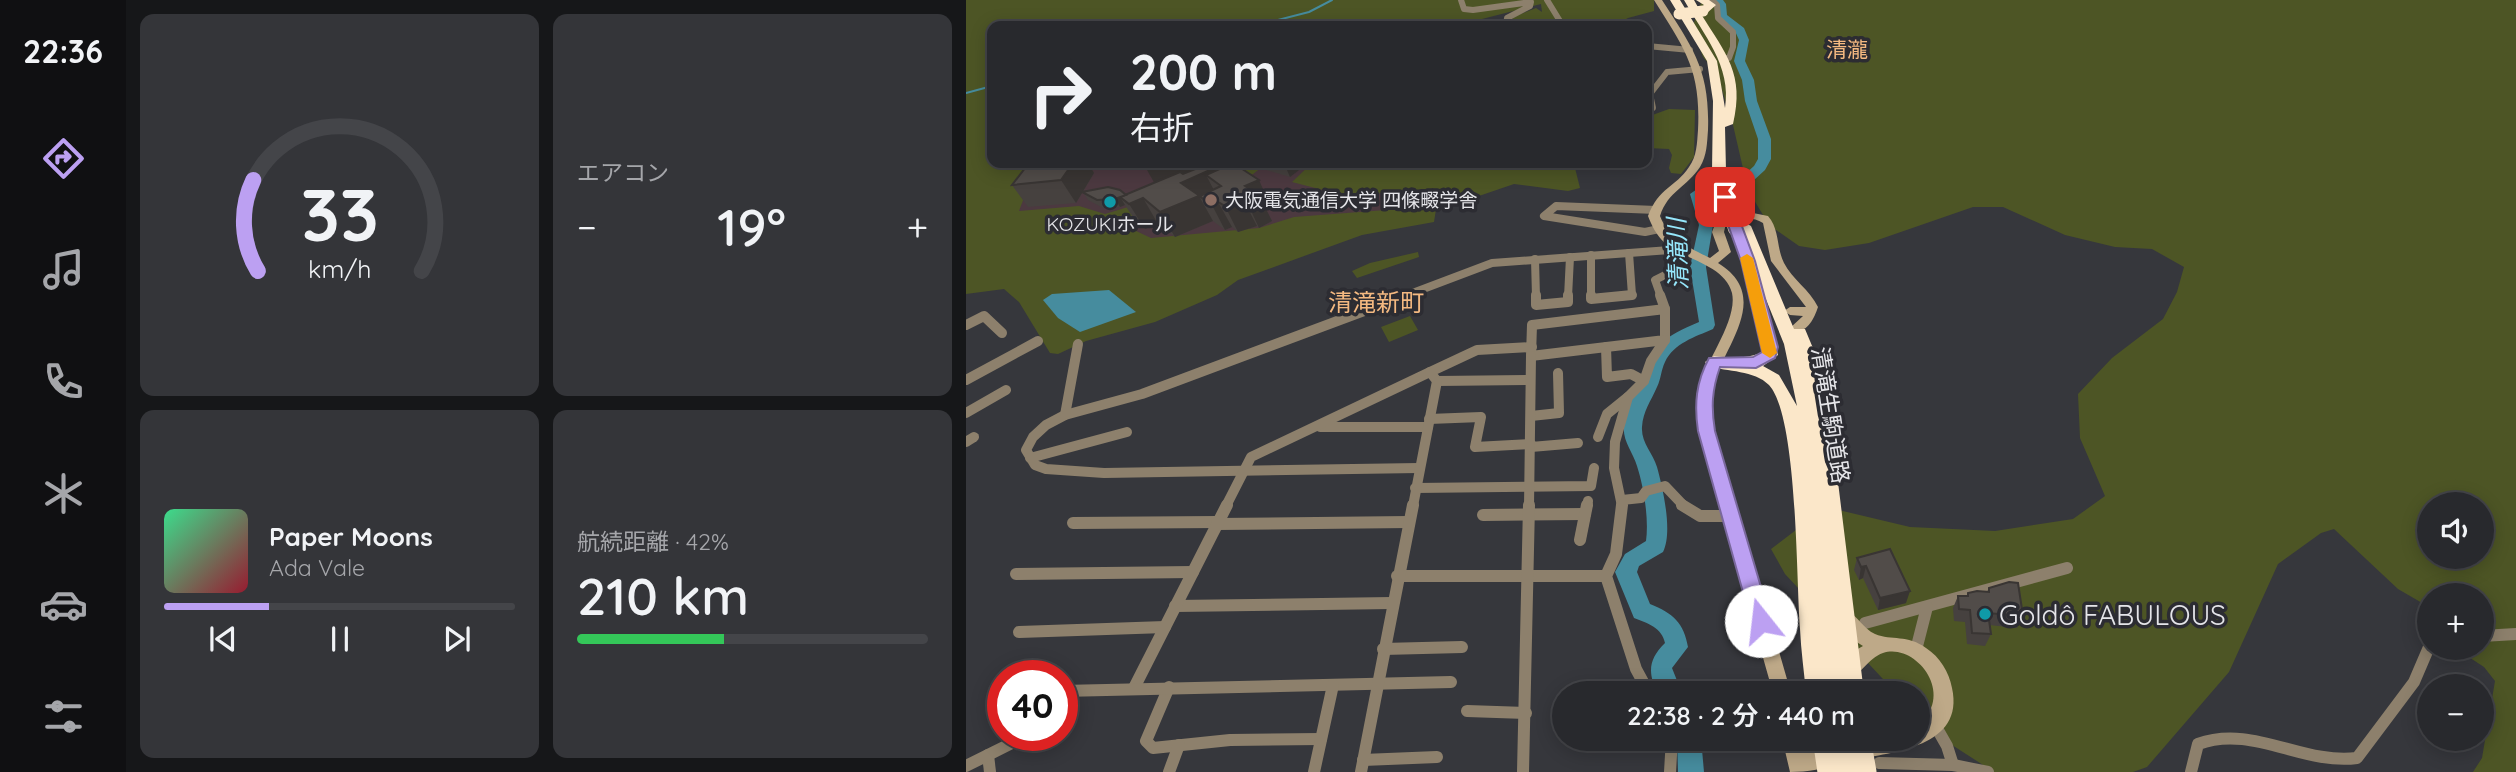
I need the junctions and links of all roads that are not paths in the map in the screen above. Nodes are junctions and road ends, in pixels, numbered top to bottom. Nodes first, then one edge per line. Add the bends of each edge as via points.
1 (1461, 0) edge
2 (1547, 0) edge
3 (1658, 0) edge
4 (1675, 0) edge
5 (1712, 0) edge
6 (1694, 3) edge
7 (1673, 15) junction
8 (1507, 21) edge
9 (1560, 21) edge
10 (1652, 46) edge
11 (1690, 50) junction
12 (1725, 58) junction
13 (1700, 69) junction
14 (1652, 91) edge
15 (1727, 124) junction
16 (1729, 196) junction
17 (1634, 208) junction
18 (1656, 210) junction
19 (1622, 229) junction
20 (1659, 229) junction
21 (1742, 231) junction
22 (1677, 248) junction
23 (1629, 253) junction
24 (1591, 255) junction
25 (1570, 257) junction
26 (1535, 259) junction
27 (1748, 261) junction
28 (1709, 262) junction
29 (1665, 309) junction
30 (1799, 317) junction
31 (966, 325) edge
32 (1002, 333) dead end
33 (1665, 340) junction
34 (1038, 341) dead end
35 (1078, 344) dead end
36 (1606, 347) junction
37 (1531, 351) junction
38 (1714, 362) junction
39 (1558, 373) dead end
40 (1434, 377) junction
41 (966, 380) edge
42 (1530, 380) junction
43 (1644, 381) junction
44 (1006, 390) dead end
45 (1628, 397) junction
46 (969, 408) edge
47 (1065, 415) junction
48 (1531, 416) junction
49 (1428, 423) junction
50 (1314, 427) junction
51 (1127, 432) dead end
52 (1598, 437) dead end
53 (1578, 443) dead end
54 (1531, 445) junction
55 (1030, 458) junction
56 (1419, 468) junction
57 (1594, 468) dead end
58 (1244, 469) junction
59 (1801, 472) junction
60 (1530, 486) junction
61 (1415, 488) junction
62 (1622, 500) junction
63 (1588, 501) dead end
64 (1585, 514) junction
65 (1483, 515) dead end
66 (1529, 515) junction
67 (1731, 516) junction
68 (1409, 522) junction
69 (1073, 523) dead end
70 (1218, 523) junction
71 (1580, 540) dead end
72 (2067, 568) dead end
73 (1193, 572) junction
74 (1016, 574) dead end
75 (1397, 576) junction
76 (1528, 576) junction
77 (1606, 576) junction
78 (1392, 603) junction
79 (1175, 606) junction
80 (1927, 607) junction
81 (1843, 615) junction
82 (1865, 624) dead end
83 (1165, 627) junction
84 (1019, 632) dead end
85 (2516, 634) edge
86 (2494, 635) edge
87 (1881, 644) junction
88 (1462, 647) dead end
89 (1383, 649) junction
90 (1916, 650) junction
91 (2423, 660) edge
92 (1848, 671) junction
93 (1642, 681) edge
94 (1779, 681) edge
95 (1817, 681) edge
96 (1835, 681) edge
97 (1850, 681) edge
98 (1451, 682) dead end
99 (1377, 684) junction
100 (1333, 685) junction
101 (1168, 687) junction
102 (1134, 688) junction
103 (1078, 690) edge
104 (1467, 711) dead end
105 (1526, 713) junction
106 (1936, 725) junction
107 (1930, 729) edge
108 (1321, 740) junction
109 (1180, 745) junction
110 (996, 751) edge
111 (1671, 751) edge
112 (1826, 751) edge
113 (1844, 751) edge
114 (1854, 751) edge
115 (1865, 751) edge
116 (988, 755) junction
117 (1437, 757) dead end
118 (1953, 765) junction
119 (966, 766) edge
120 (1362, 766) edge
121 (1872, 767) edge
122 (1799, 768) edge
123 (990, 772) edge
124 (1169, 772) edge
125 (1314, 772) edge
126 (1523, 772) edge
127 (1670, 772) edge
128 (1829, 772) edge
129 (1847, 772) edge
130 (1988, 772) edge
131 (2191, 772) edge

1 - 8 street via 1464,9 1478,11 1513,1 1531,2
2 - 9 street
3 - 7 street
4 - 16 highway, 清滝生駒道路 via 1712,61 1719,101 1718,149
5 - 12 street via 1718,18 1733,32 1733,47
6 - 7 highway, bridge
6 - 12 highway
6 - 15 highway, 清滝生駒道路 via 1722,67
7 - 11 street
10 - 11 street
11 - 13 street
12 - 15 highway via 1733,107
13 - 14 street via 1667,72
13 - 18 street via 1705,99 1701,155 1693,170 1669,188
15 - 16 highway, 清滝生駒道路
16 - 21 highway, 清滝生駒道路, bridge
17 - 18 street
17 - 19 street
17 - 19 street via 1583,211 1556,206 1544,216
18 - 20 street
19 - 20 street
20 - 22 street
21 - 27 highway, 清滝生駒道路
21 - 30 highway
21 - 96 highway, 清滝生駒道路 via 1792,344 1806,407
22 - 23 street
22 - 28 street
22 - 29 street via 1669,274 1655,280
23 - 24 street
23 - 24 street via 1632,295 1591,299
24 - 25 street
25 - 26 street
25 - 26 street via 1568,302 1536,305
26 - 47 street via 1492,263 1142,394
27 - 38 highway via 1770,355 1756,363
27 - 59 highway, 清滝生駒道路 via 1785,364
28 - 30 street via 1726,253 1718,232 1726,217 1764,218 1777,262 1812,307
28 - 38 street via 1730,278 1739,300
29 - 33 street
29 - 37 street via 1532,324
30 - 81 highway via 1821,417
31 - 32 street via 984,316
33 - 36 street
33 - 43 street
34 - 41 street
35 - 47 street
36 - 37 street
36 - 43 street via 1607,377 1632,374
37 - 40 street via 1477,350
37 - 42 street
38 - 59 highway via 1763,373 1783,391
38 - 67 street via 1703,408
39 - 48 street via 1559,414
40 - 42 street
40 - 49 street
40 - 50 street
42 - 48 street
43 - 45 street
44 - 46 street
45 - 52 street via 1607,414
45 - 62 street via 1613,457
47 - 55 street via 1033,438 1026,450
48 - 54 street
49 - 50 street
49 - 54 street via 1481,417 1475,447
49 - 56 street
50 - 58 street via 1251,457
51 - 55 street
53 - 54 street
54 - 60 street
55 - 58 street via 1045,469 1104,473
56 - 58 street
56 - 61 street
57 - 60 street via 1591,486
58 - 70 street
59 - 95 highway, 清滝生駒道路
60 - 61 street
60 - 66 street
61 - 68 street
62 - 67 street via 1641,498 1665,486 1680,505 1698,517
62 - 77 street via 1616,554
63 - 64 street
64 - 66 street
64 - 71 street
65 - 66 street
66 - 76 street
67 - 94 street
68 - 70 street
68 - 75 street
69 - 70 street
70 - 73 street
72 - 80 street
73 - 74 street
73 - 79 street
75 - 76 street
75 - 78 street
76 - 77 street
76 - 105 street
77 - 93 street
78 - 79 street
78 - 89 street
79 - 83 street
80 - 82 street
80 - 90 street
81 - 87 street via 1854,631
81 - 92 highway
83 - 84 street
83 - 102 street
85 - 86 street
87 - 90 street
87 - 92 street
88 - 89 street
89 - 99 street
90 - 106 street via 1938,674 1944,690
91 - 131 street via 2414,682 2357,758 2345,765 2305,761 2223,736 2198,744
92 - 97 highway
98 - 99 street
99 - 100 street
99 - 120 street
100 - 101 street
100 - 108 street
101 - 102 street
101 - 109 street via 1146,741 1153,748
102 - 103 street
104 - 105 street
105 - 126 street
106 - 107 street
106 - 118 street
108 - 109 street
108 - 125 street
109 - 124 street
110 - 116 street
111 - 127 street
112 - 128 highway, bridge
113 - 129 highway, bridge
114 - 122 street
115 - 121 highway, bridge
116 - 119 street
116 - 123 street
117 - 120 street
118 - 121 street
118 - 130 street

